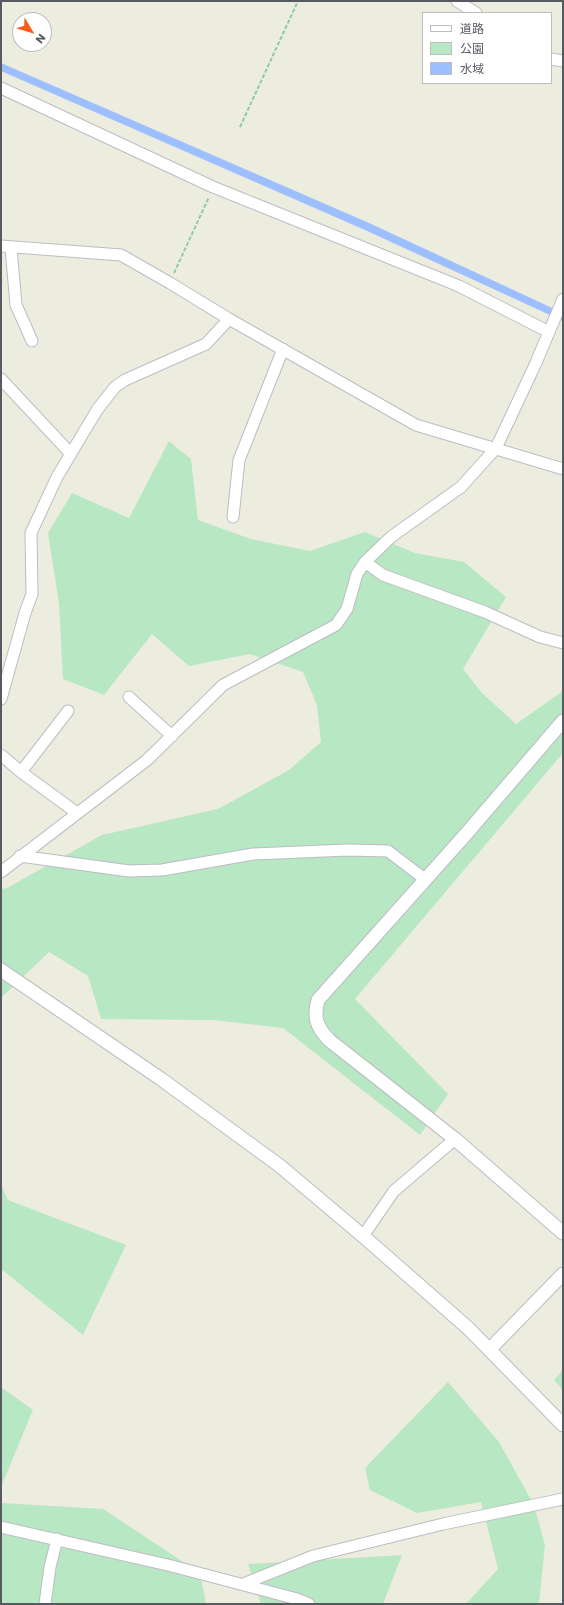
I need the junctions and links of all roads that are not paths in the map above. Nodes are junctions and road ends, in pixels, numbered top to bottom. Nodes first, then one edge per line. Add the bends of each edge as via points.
1 (457, 1) edge
2 (474, 12) edge
3 (552, 59) edge
4 (563, 60) edge
5 (1, 88) edge
6 (6, 247) edge
7 (563, 299) edge
8 (229, 319) junction
9 (549, 332) junction
10 (32, 341) dead end
11 (283, 349) junction
12 (1, 379) edge
13 (496, 448) junction
14 (70, 454) junction
15 (563, 469) edge
16 (233, 517) dead end
17 (365, 562) junction
18 (563, 643) edge
19 (129, 697) dead end
20 (1, 700) edge
21 (68, 711) dead end
22 (563, 721) edge
23 (172, 736) junction
24 (1, 755) edge
25 (21, 772) junction
26 (77, 813) junction
27 (20, 856) junction
28 (1, 872) edge
29 (426, 880) junction
30 (1, 970) edge
31 (455, 1139) junction
32 (563, 1233) edge
33 (363, 1236) junction
34 (563, 1274) edge
35 (490, 1349) junction
36 (563, 1425) edge
37 (563, 1499) edge
38 (1, 1527) edge
39 (57, 1539) junction
40 (243, 1584) junction
41 (45, 1604) edge
42 (309, 1604) edge

1 - 2 street
3 - 4 street
5 - 9 street via 213,187 459,286
6 - 8 street via 121,255
6 - 10 street via 16,305
7 - 9 street
8 - 11 street
8 - 14 street via 206,344 125,380 116,387 97,410
9 - 13 street
11 - 13 street via 416,424
11 - 16 street via 239,460
12 - 14 street
13 - 15 street
13 - 17 street via 462,487 392,537
14 - 20 street via 31,533 32,594
17 - 18 street via 383,575 485,612 540,637
17 - 23 street via 357,574 347,609 336,625 223,685
19 - 23 street
21 - 25 street
22 - 29 street
23 - 26 street via 147,760
24 - 25 street
25 - 26 street
26 - 27 street
27 - 28 street
27 - 29 street via 129,871 162,870 253,854 388,851
29 - 31 street via 318,1000 315,1011 319,1029 329,1040
30 - 33 street via 161,1079 280,1166
31 - 32 street
31 - 33 street via 394,1191
33 - 35 street
34 - 35 street
35 - 36 street
37 - 40 street via 443,1524 313,1556
38 - 39 street
39 - 40 street
39 - 41 street
40 - 42 street

